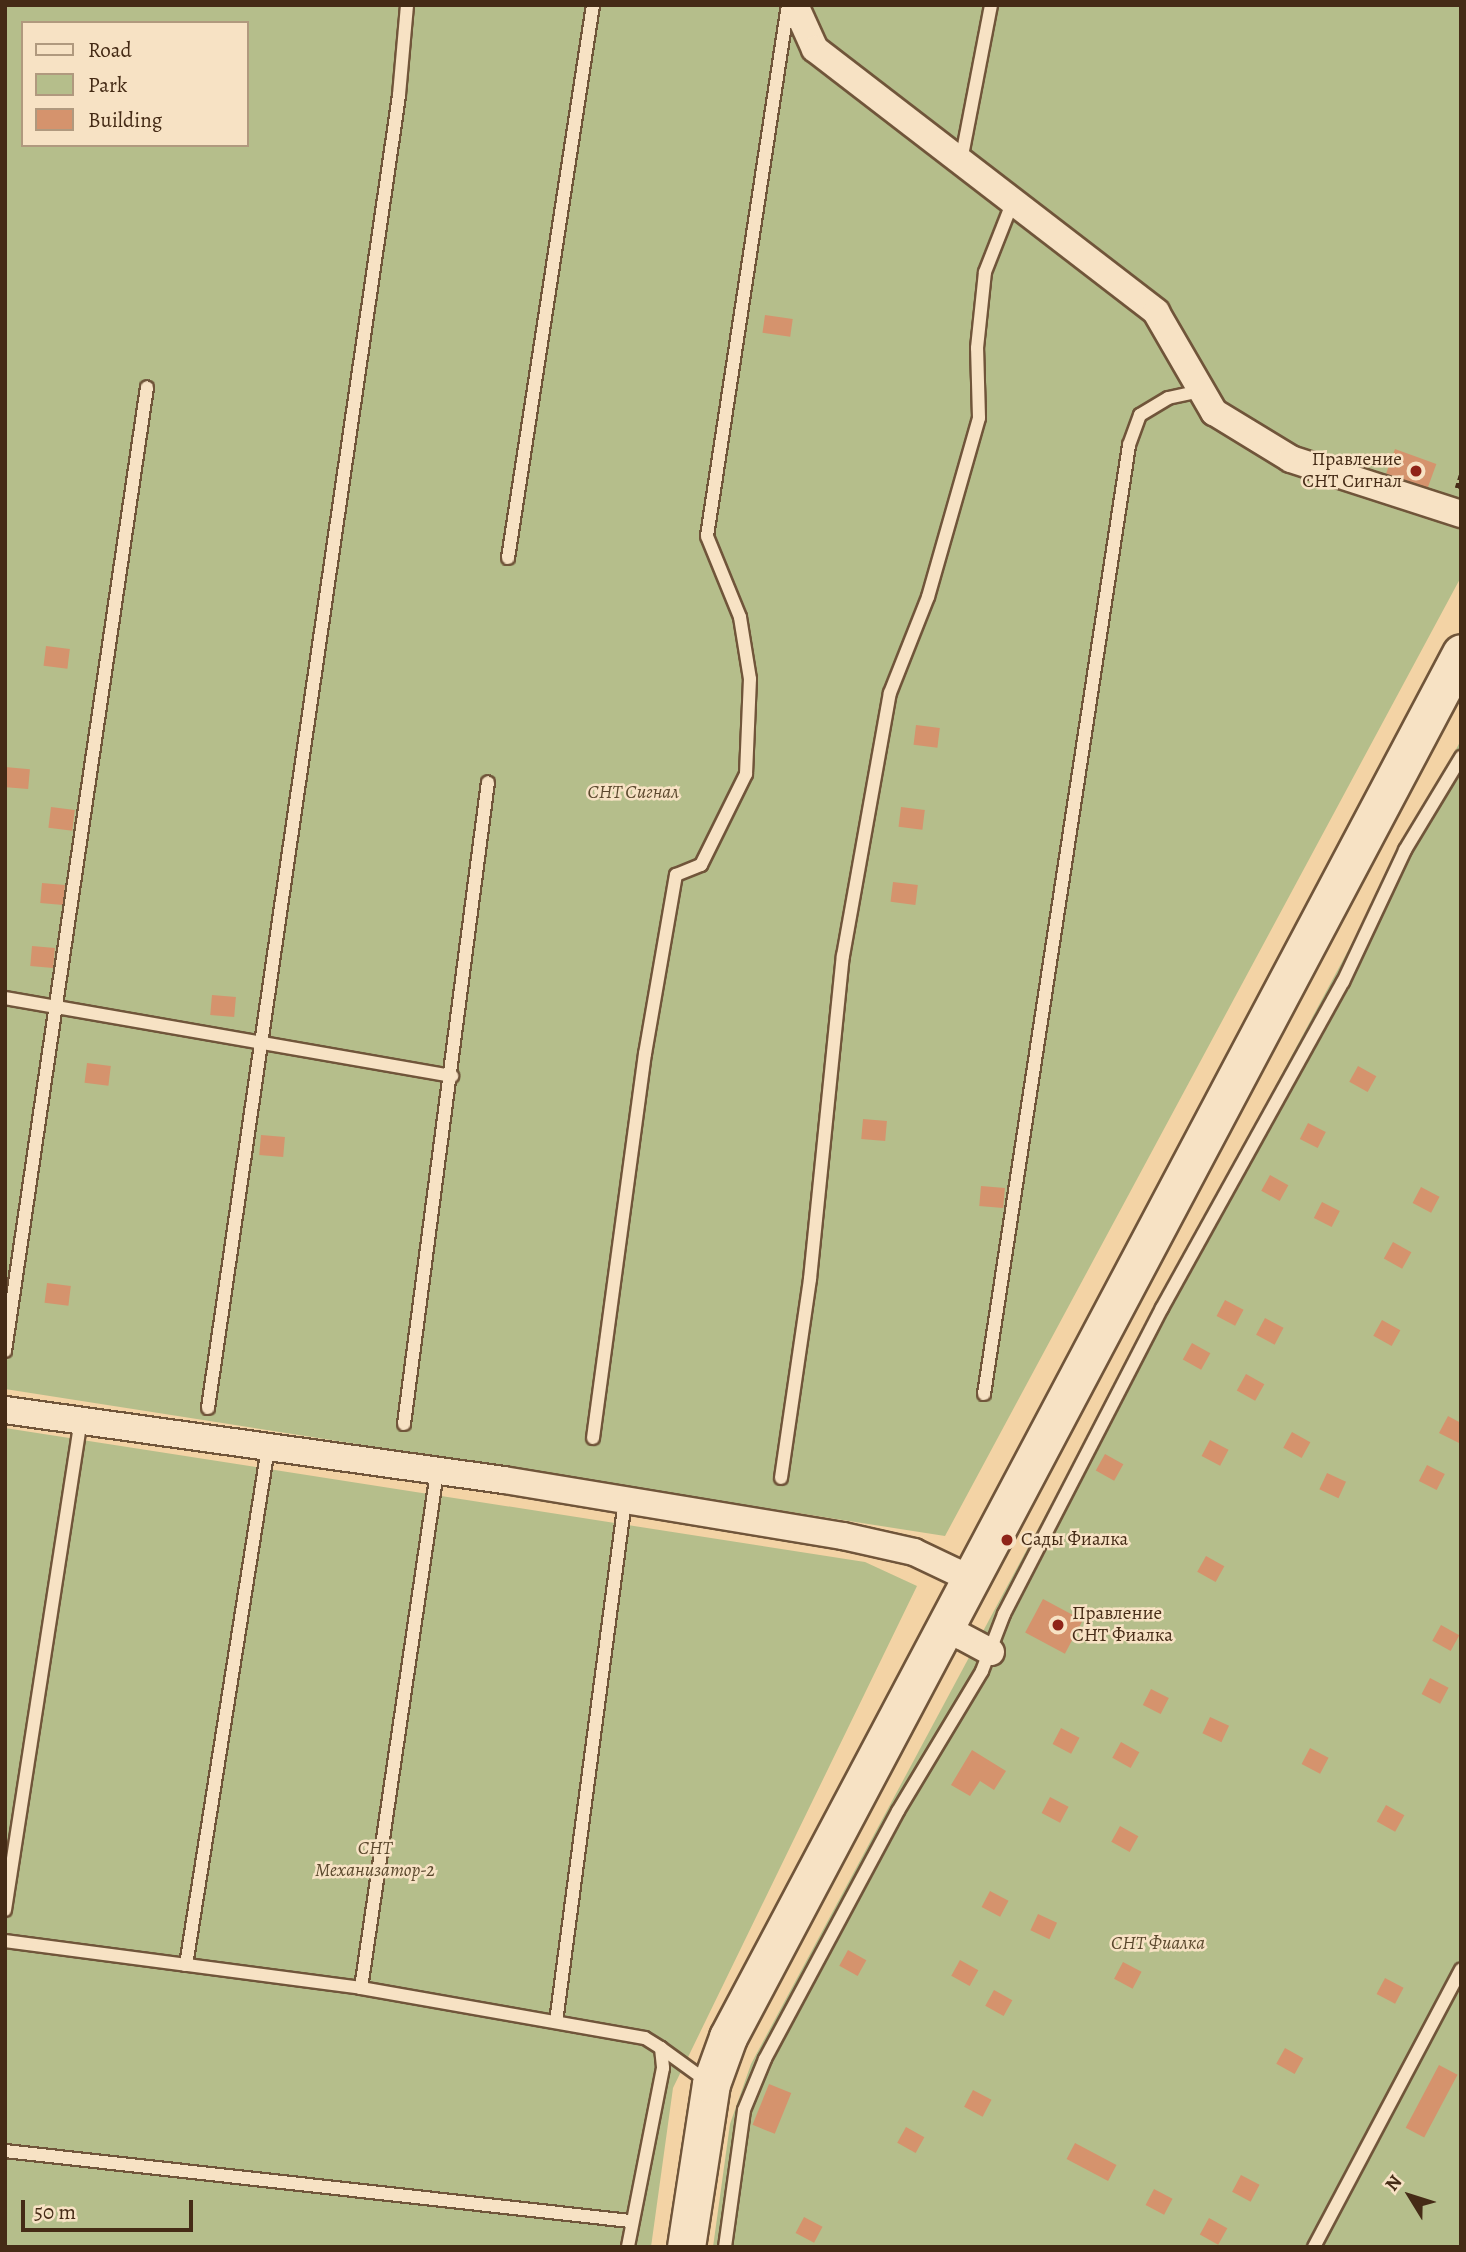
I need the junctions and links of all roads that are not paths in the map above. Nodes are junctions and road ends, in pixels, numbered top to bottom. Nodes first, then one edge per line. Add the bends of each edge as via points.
1 (407, 5) edge
2 (593, 5) edge
3 (788, 5) edge
4 (795, 5) edge
5 (991, 5) edge
6 (961, 161) junction
7 (1013, 201) junction
8 (147, 387) dead end
9 (1202, 391) junction
10 (1461, 514) edge
11 (508, 558) dead end
12 (1461, 653) edge
13 (1461, 757) edge
14 (488, 782) dead end
15 (5, 998) edge
16 (56, 1007) junction
17 (261, 1043) junction
18 (452, 1076) junction
19 (5, 1351) edge
20 (984, 1394) dead end
21 (208, 1408) dead end
22 (5, 1410) edge
23 (81, 1419) junction
24 (404, 1424) dead end
25 (593, 1438) dead end
26 (268, 1448) junction
27 (437, 1472) junction
28 (781, 1478) dead end
29 (625, 1501) junction
30 (971, 1579) junction
31 (946, 1628) junction
32 (991, 1652) junction
33 (5, 1910) edge
34 (5, 1941) edge
35 (186, 1965) junction
36 (1461, 1969) edge
37 (361, 1988) junction
38 (556, 2022) junction
39 (661, 2048) junction
40 (711, 2084) junction
41 (5, 2151) edge
42 (630, 2221) junction
43 (628, 2247) edge
44 (685, 2247) edge
45 (724, 2247) edge
46 (1314, 2247) edge

1 - 17 lane via 395,123
2 - 11 lane
3 - 25 lane via 707,536 740,617 750,678 746,774 701,865 676,875 645,1054
4 - 6 street via 815,49
5 - 6 lane
6 - 7 street
7 - 9 street via 1156,312
7 - 28 lane via 985,272 976,348 979,418 928,597 890,693 843,956 810,1279
8 - 16 lane
9 - 10 street via 1214,412 1291,459
9 - 20 lane via 1168,398 1139,415 1129,445
12 - 30 street
13 - 32 lane via 1405,850 1343,982 1154,1324 1004,1614
14 - 18 lane
15 - 16 lane
16 - 17 lane
16 - 19 lane
17 - 18 lane
17 - 21 lane
18 - 24 lane
22 - 23 street
23 - 26 street
23 - 33 lane
26 - 27 street
26 - 35 lane
27 - 29 street
27 - 37 lane
29 - 30 street via 882,1543
29 - 38 lane
30 - 31 street
31 - 32 street
31 - 40 street via 770,1952
32 - 45 lane via 765,2059 744,2110
34 - 35 lane
35 - 37 lane
36 - 46 lane
37 - 38 lane
38 - 39 lane via 645,2038
39 - 40 lane
39 - 42 lane via 663,2068
40 - 44 street
41 - 42 lane
42 - 43 lane

